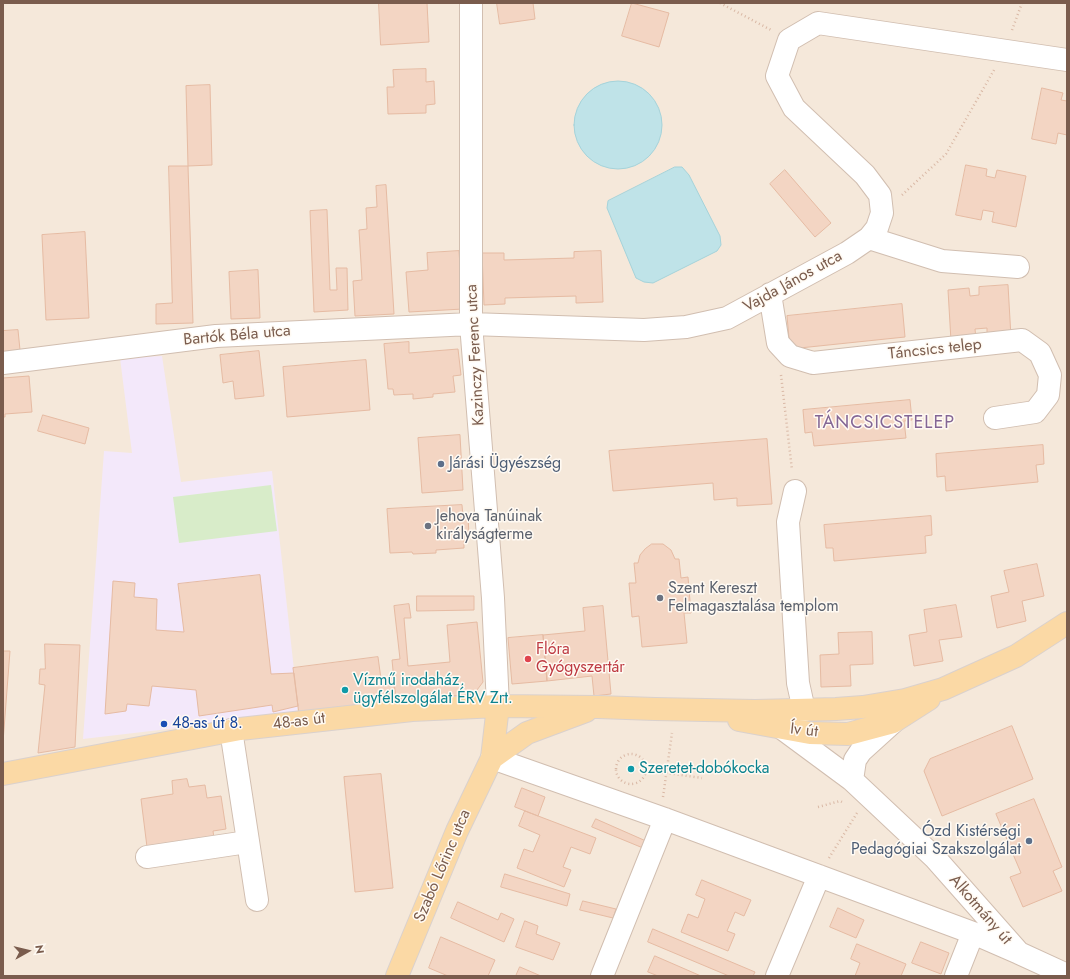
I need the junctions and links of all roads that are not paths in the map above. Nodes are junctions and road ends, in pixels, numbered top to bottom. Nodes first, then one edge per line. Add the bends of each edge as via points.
1 (471, 3) edge
2 (1067, 60) edge
3 (869, 238) junction
4 (1018, 267) dead end
5 (770, 294) junction
6 (471, 324) junction
7 (3, 363) edge
8 (995, 418) dead end
9 (795, 491) road end
10 (1067, 623) edge
11 (943, 690) junction
12 (498, 706) junction
13 (598, 706) junction
14 (654, 709) junction
15 (814, 710) junction
16 (893, 722) junction
17 (232, 730) junction
18 (811, 742) junction
19 (492, 758) junction
20 (3, 774) edge
21 (857, 799) junction
22 (663, 818) junction
23 (248, 842) junction
24 (146, 857) dead end
25 (819, 876) junction
26 (257, 900) dead end
27 (973, 933) junction
28 (1019, 953) junction
29 (1067, 975) edge
30 (397, 976) edge
31 (602, 976) edge
32 (777, 976) edge
33 (956, 976) edge

1 - 6 street, Kazinczy Ferenc utca
2 - 3 street, Vajda János utca via 818,23 789,40 777,76 794,108 865,175 880,195 882,213 877,228
3 - 4 street via 942,261
3 - 5 street, Vajda János utca via 847,253
5 - 6 street, Vajda János utca via 728,318 686,326 644,330
5 - 8 street, Táncsics telep via 778,343 790,356 813,363 1022,340 1040,353 1050,375 1048,395 1034,412
6 - 7 street, Bartók Béla utca via 216,336
6 - 12 street, Kazinczy Ferenc utca via 493,598
9 - 15 street via 788,522 798,683
10 - 11 main road, Ív út via 1016,656
11 - 15 main road, Ív út via 898,701
11 - 16 main road, Ív út
12 - 13 main road, 48-as út
12 - 17 main road, 48-as út via 412,710
12 - 19 main road, Szabó Lőrinc utca
13 - 14 main road, Ív út
13 - 19 main road, Szabó Lőrinc utca via 527,733
14 - 15 main road, Ív út
14 - 18 main road, Ív út via 783,729
15 - 18 street via 814,732
16 - 18 main road, Ív út
16 - 21 street via 861,751 855,760
17 - 20 main road, 48-as út
17 - 23 street
18 - 21 street, Alkotmány út
19 - 22 street
19 - 30 main road, Szabó Lőrinc utca via 457,831
21 - 28 street, Alkotmány út via 935,858
22 - 25 street
22 - 31 street
23 - 24 street
23 - 26 street
25 - 27 street
25 - 32 street
27 - 28 street
27 - 33 street
28 - 29 street, Alkotmány út

